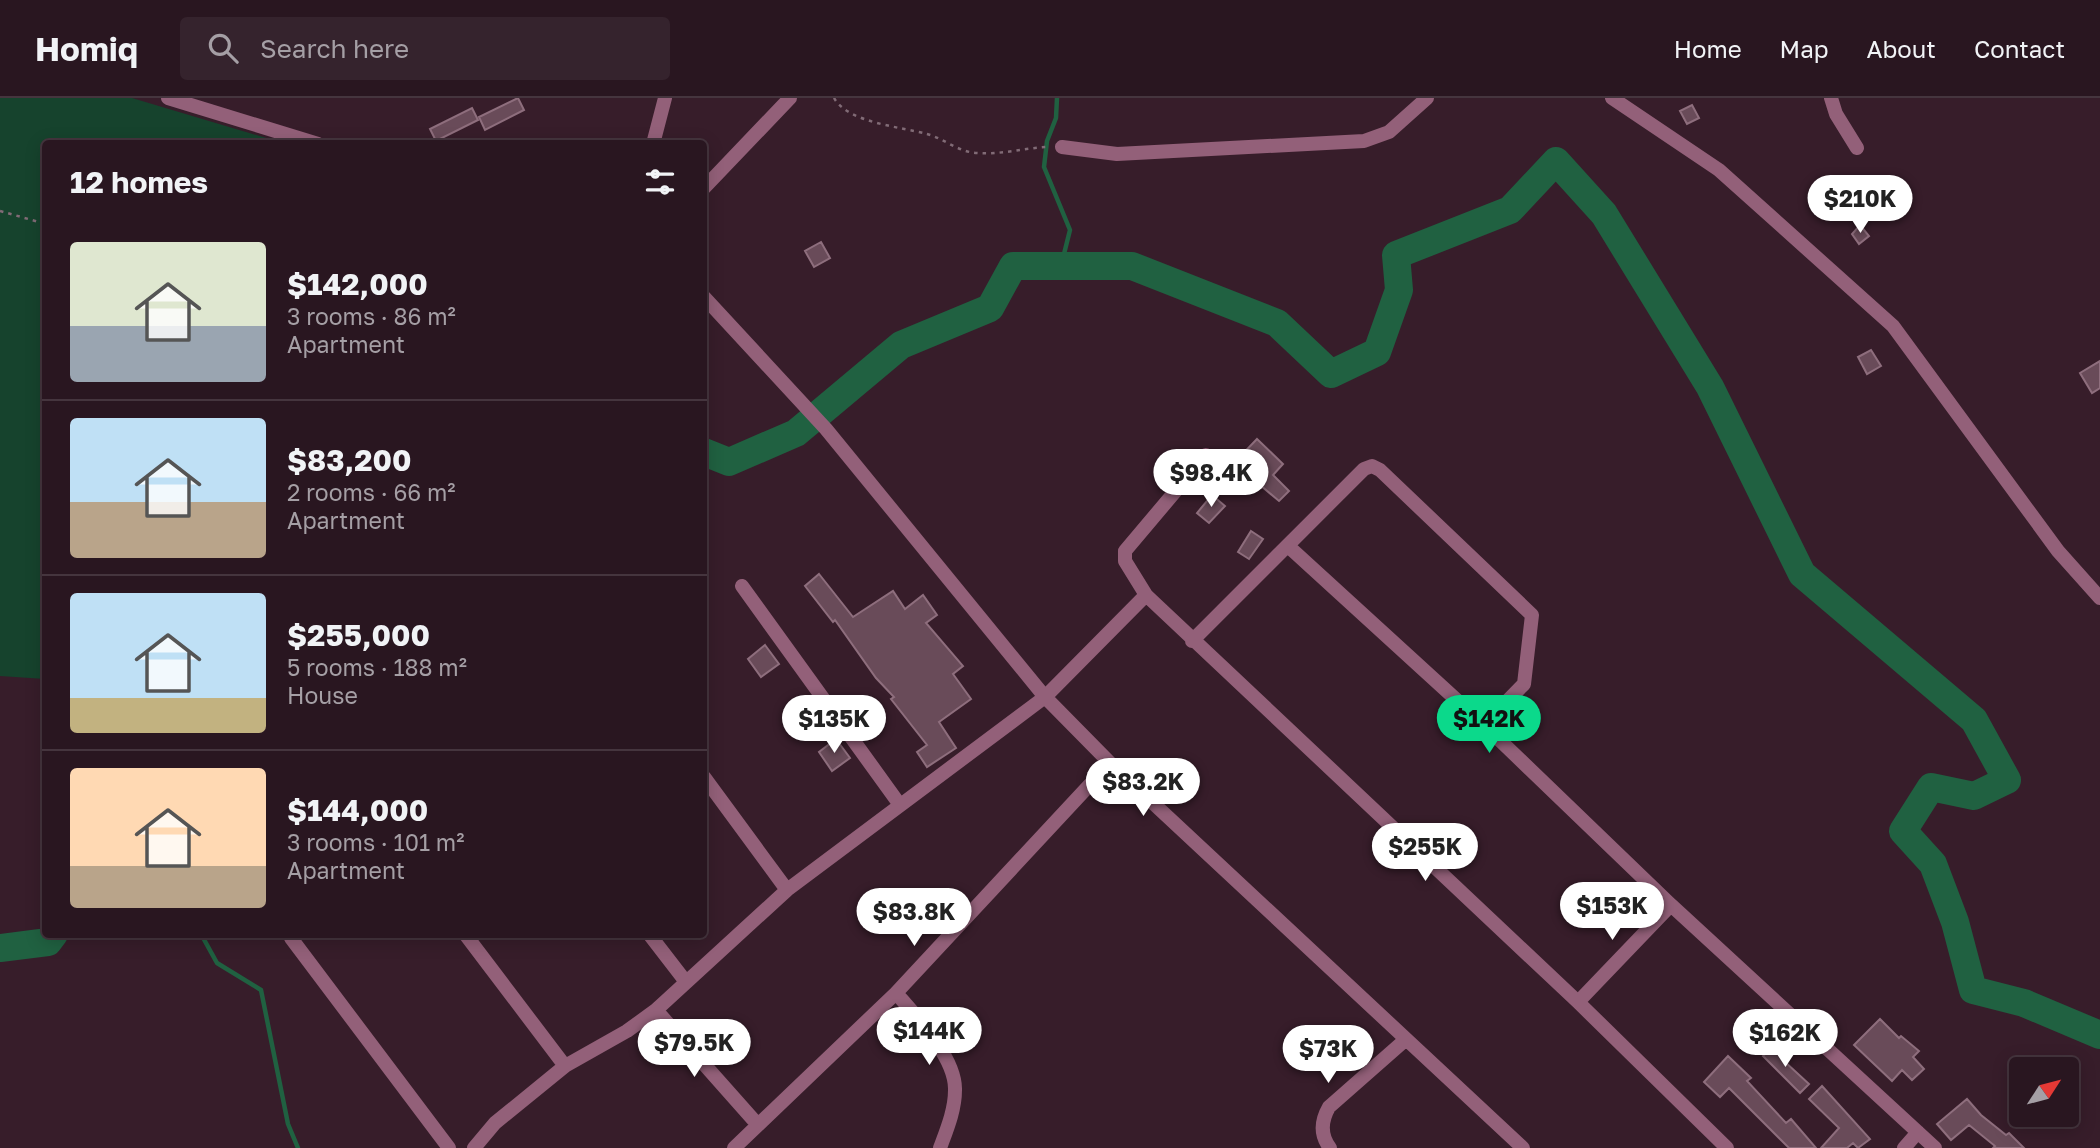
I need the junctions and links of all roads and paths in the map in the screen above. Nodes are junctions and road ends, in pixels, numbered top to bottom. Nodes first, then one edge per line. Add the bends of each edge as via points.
1 (168, 98) edge
2 (665, 98) edge
3 (790, 98) edge
4 (834, 98) edge
5 (1427, 98) edge
6 (1612, 98) edge
7 (1831, 98) edge
8 (305, 140) edge
9 (654, 140) edge
10 (1062, 147) dead end
11 (1041, 148) dead end
12 (1857, 148) dead end
13 (707, 185) edge
14 (0, 211) edge
15 (42, 224) edge
16 (707, 301) edge
17 (1206, 455) dead end
18 (1289, 546) junction
19 (742, 586) dead end
20 (1146, 595) junction
21 (2100, 598) edge
22 (1192, 641) junction
23 (1045, 697) junction
24 (1484, 725) junction
25 (1110, 763) junction
26 (707, 782) edge
27 (900, 805) junction
28 (787, 890) junction
29 (1671, 905) junction
30 (291, 938) dead end
31 (469, 938) edge
32 (652, 938) edge
33 (686, 982) junction
34 (896, 993) junction
35 (1578, 1002) junction
36 (656, 1010) junction
37 (1404, 1041) junction
38 (565, 1066) junction
39 (758, 1125) junction
40 (1918, 1132) junction
41 (449, 1148) edge
42 (474, 1148) edge
43 (734, 1148) edge
44 (940, 1148) edge
45 (1330, 1148) edge
46 (1523, 1148) edge
47 (1727, 1148) edge
48 (1904, 1148) edge
49 (1935, 1148) edge

1 - 8 street
2 - 9 street
3 - 13 street
4 - 11 path via 839,107 892,128 929,134 961,151 979,154
5 - 10 street via 1389,132 1364,141 1117,154
6 - 21 street via 1720,170 1893,326 2058,551
7 - 12 street
14 - 15 path
16 - 23 street via 826,429
17 - 20 street via 1125,551 1125,561
18 - 22 street
18 - 24 street
18 - 24 street via 1364,469 1380,470 1532,615 1524,684
19 - 27 street
20 - 22 street
20 - 23 street
22 - 35 street
23 - 25 street
23 - 27 street
24 - 29 street
25 - 34 street
25 - 37 street
26 - 28 street
27 - 28 street
28 - 33 street
29 - 35 street
29 - 40 street
30 - 41 street
31 - 38 street
32 - 33 street
33 - 36 street
34 - 39 street
34 - 44 street via 939,1044 956,1087
35 - 47 street
36 - 38 street
36 - 39 street
37 - 45 street via 1329,1107 1323,1133
37 - 46 street
38 - 42 street via 495,1123
39 - 43 street
40 - 48 street
40 - 49 street

